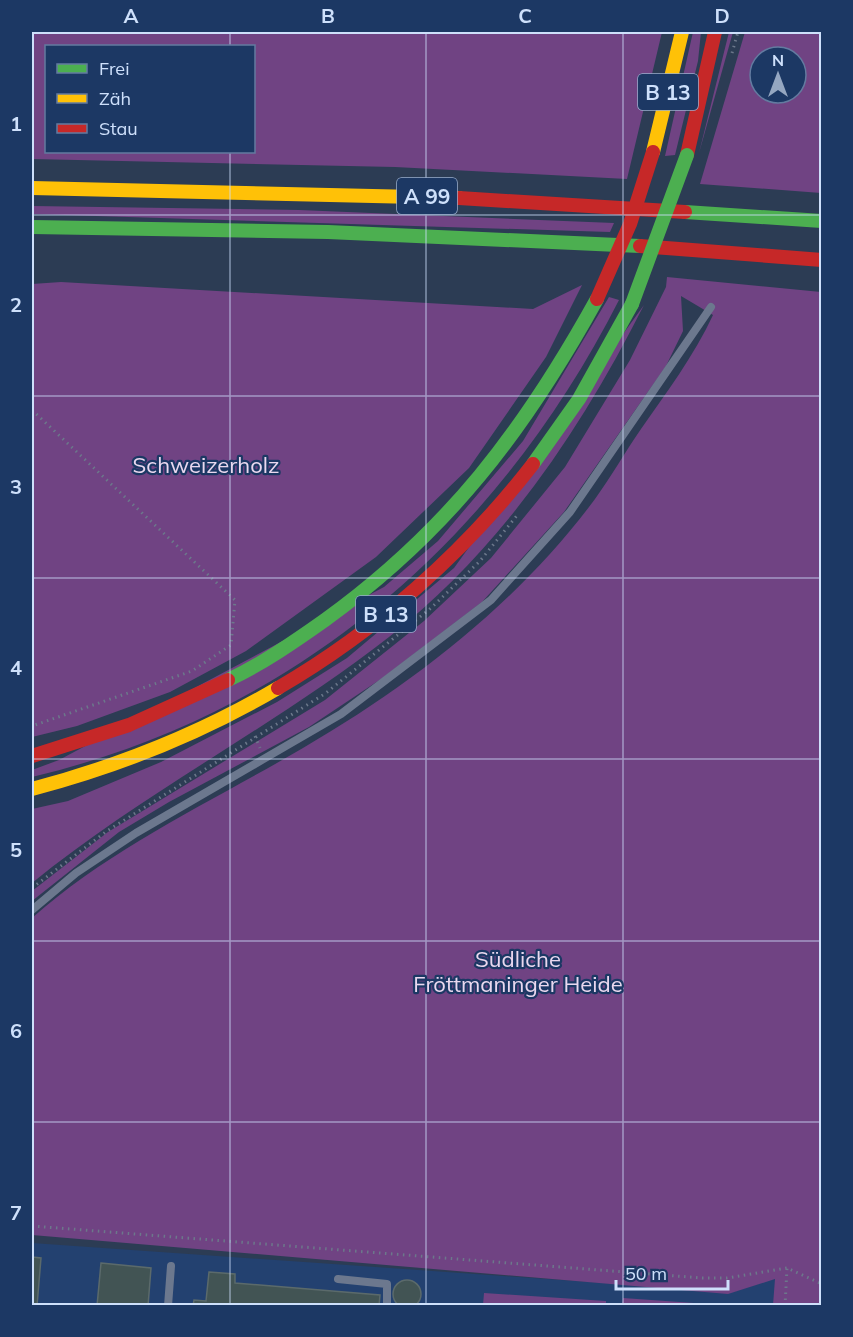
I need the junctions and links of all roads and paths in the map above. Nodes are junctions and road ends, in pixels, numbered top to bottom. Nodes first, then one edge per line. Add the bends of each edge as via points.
1 (682, 32) edge
2 (715, 32) edge
3 (32, 188) edge
4 (822, 222) edge
5 (32, 227) edge
6 (822, 260) edge
7 (711, 307) dead end
8 (32, 410) edge
9 (32, 726) edge
10 (32, 756) edge
11 (32, 789) edge
12 (32, 910) edge
13 (32, 1226) edge
14 (171, 1266) dead end
15 (787, 1268) junction
16 (338, 1279) dead end
17 (822, 1284) edge
18 (168, 1305) edge
19 (387, 1305) edge
20 (785, 1305) edge

1 - 10 main road, B 13, bridge via 653,152 630,224 597,299 546,391 456,507 403,560 345,607 224,684 113,732
2 - 11 main road, B 13, bridge via 687,155 632,304 552,438 501,503 404,601 340,650 266,697 110,767
3 - 4 main road, A 99 via 428,196
5 - 6 main road, A 99 via 445,236
7 - 12 lane via 570,512 491,600 341,714 136,833 76,873
8 - 9 path via 235,600 231,645 192,671
13 - 15 path via 702,1278
14 - 18 lane
15 - 17 path
15 - 20 path
16 - 19 lane via 387,1284

